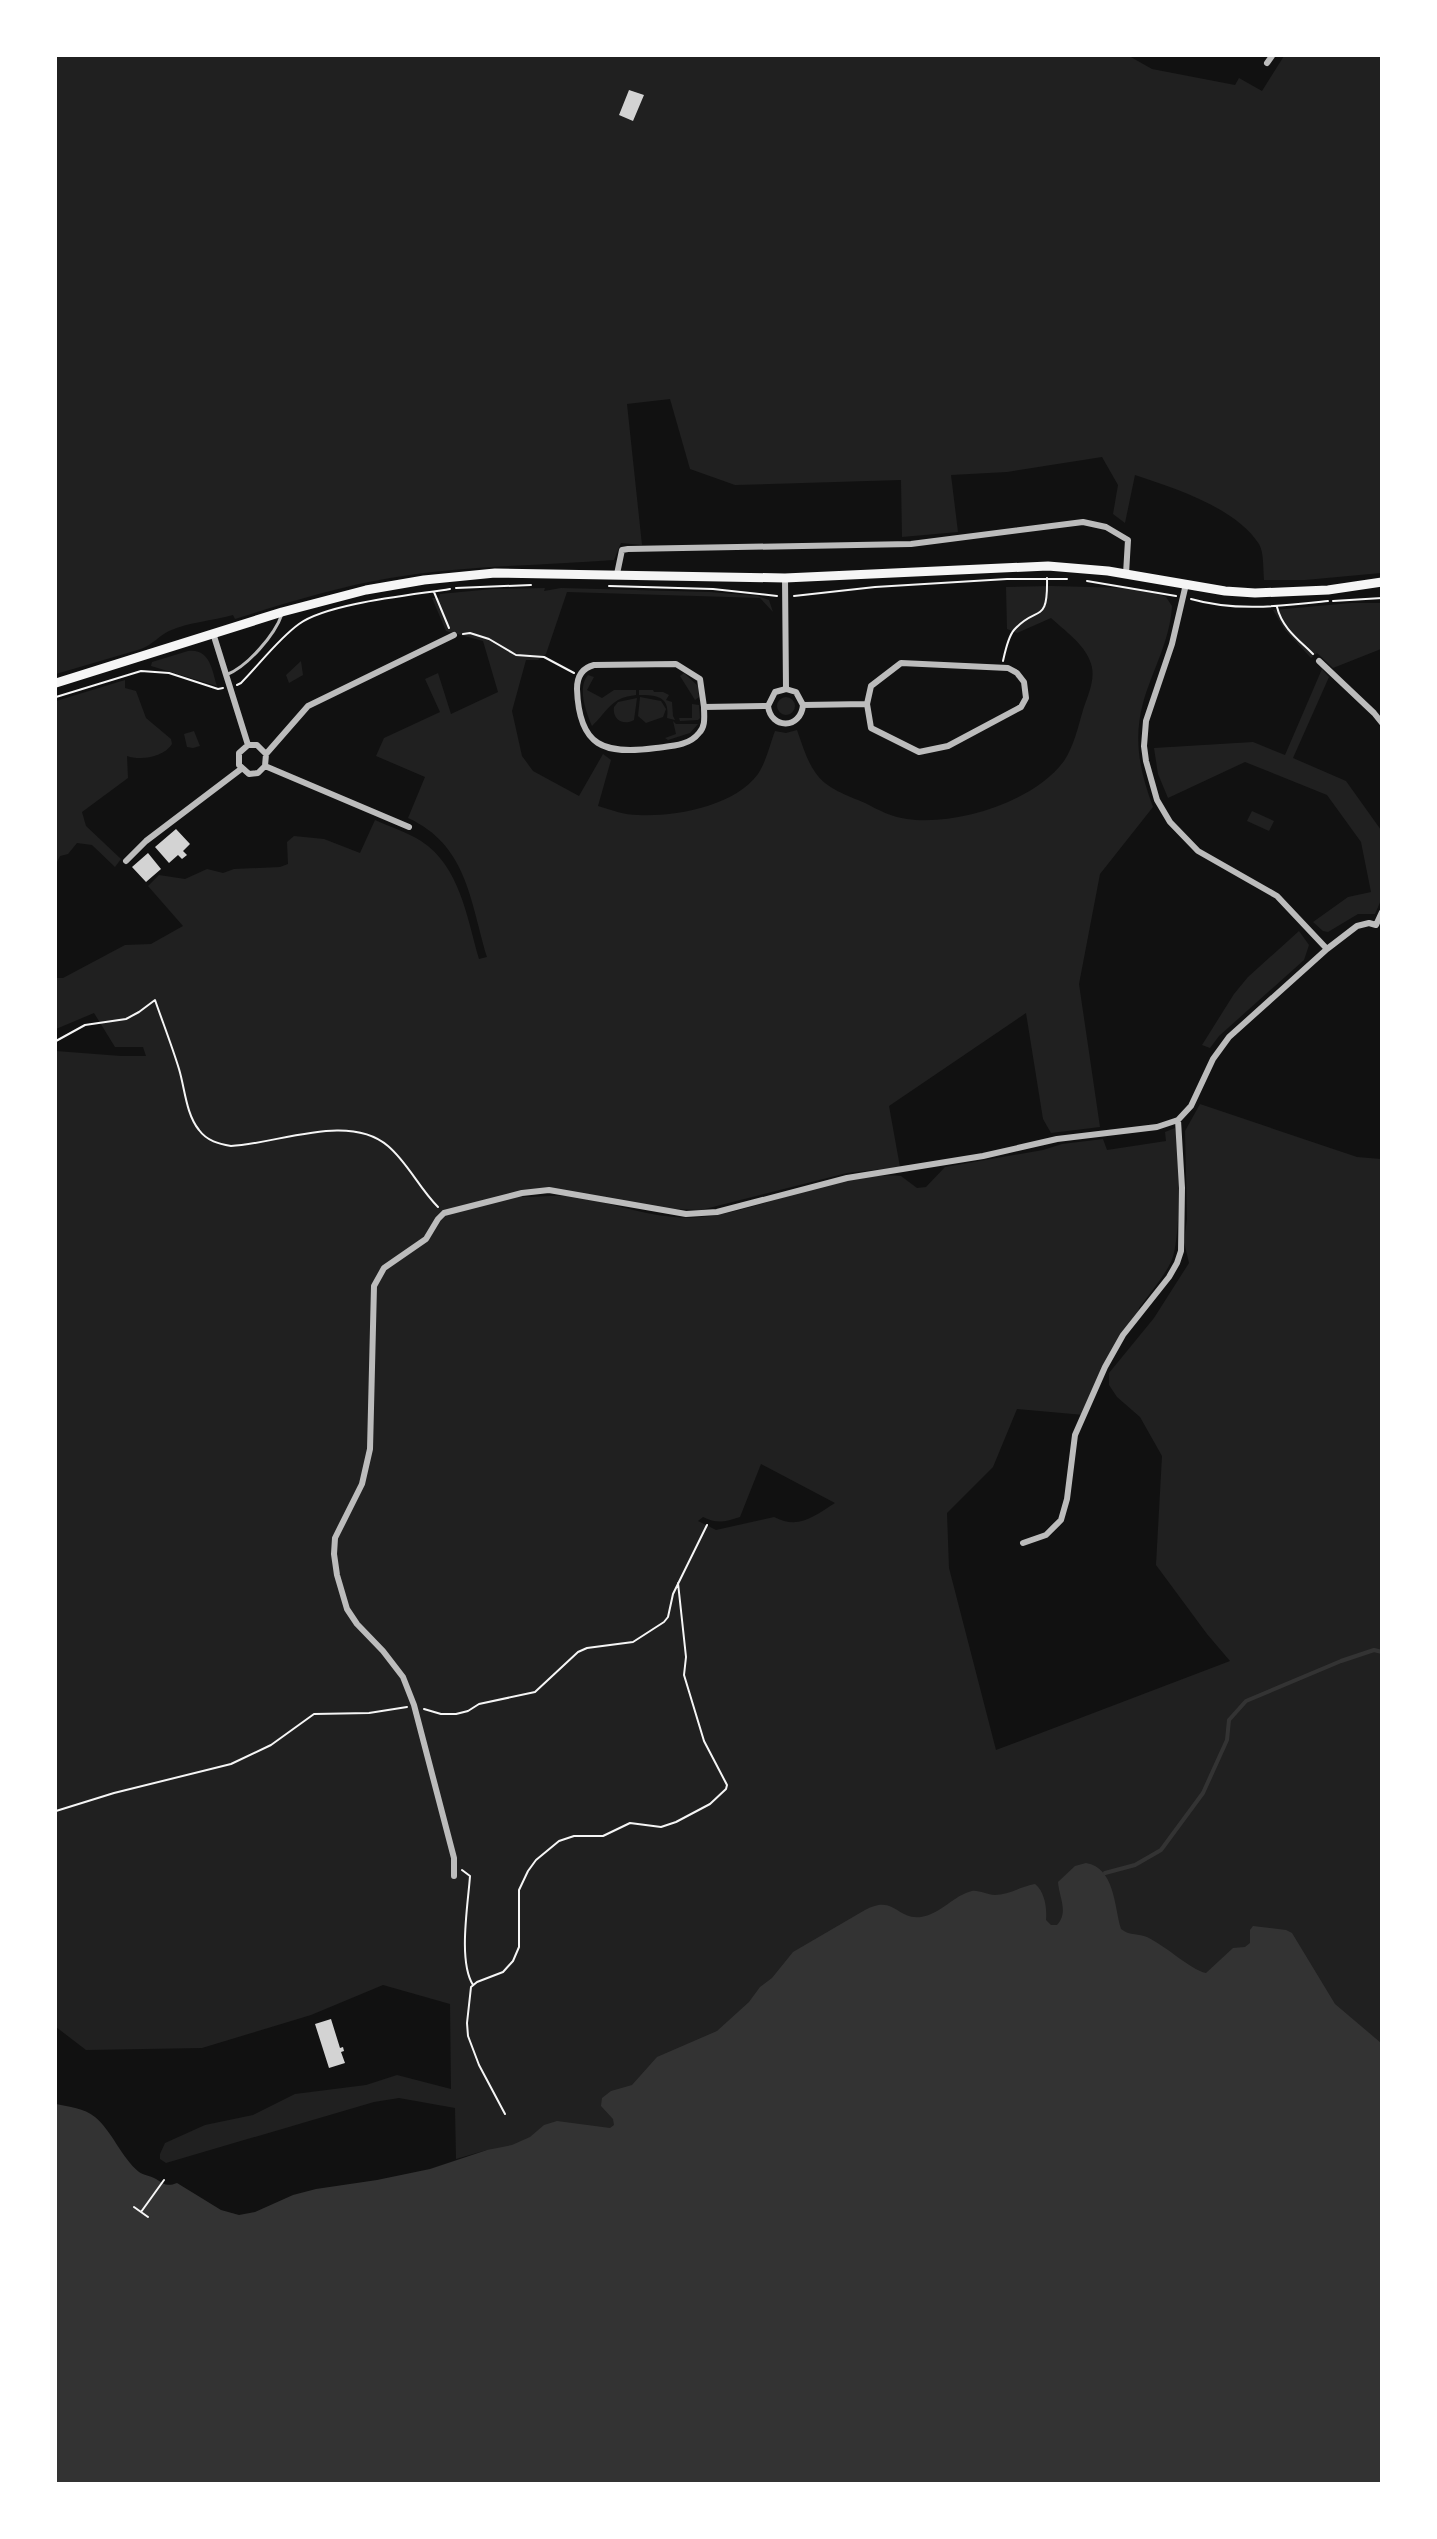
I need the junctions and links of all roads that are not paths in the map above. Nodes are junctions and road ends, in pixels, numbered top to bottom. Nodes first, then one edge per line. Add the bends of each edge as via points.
1 (1272, 56) edge
2 (1268, 63) dead end
3 (617, 574) junction
4 (1126, 574) junction
5 (785, 578) junction
6 (1382, 582) edge
7 (1186, 584) junction
8 (282, 612) junction
9 (213, 633) junction
10 (454, 635) road end
11 (1319, 661) road end
12 (226, 675) junction
13 (56, 683) edge
14 (786, 689) junction
15 (867, 704) junction
16 (803, 705) junction
17 (704, 706) junction
18 (768, 706) junction
19 (1382, 723) edge
20 (248, 745) junction
21 (266, 754) junction
22 (265, 766) junction
23 (241, 769) junction
24 (409, 827) dead end
25 (126, 861) dead end
26 (1382, 912) edge
27 (1376, 925) junction
28 (1382, 931) edge
29 (1327, 949) junction
30 (1178, 1120) junction
31 (1023, 1543) dead end
32 (454, 1876) dead end

1 - 2 street
3 - 4 street via 622,550 628,549 911,544 1083,522 1106,527 1128,540
3 - 5 main road
3 - 8 main road via 459,575 366,590
4 - 5 main road via 1048,566
4 - 7 main road
5 - 14 street
6 - 7 main road via 1293,593 1225,591
7 - 29 street via 1172,644 1146,721 1146,761 1157,800 1170,822 1198,850 1277,896
8 - 9 main road
8 - 12 lane via 278,625 245,663
9 - 12 street
9 - 13 main road
10 - 21 street via 308,706
11 - 19 street
12 - 20 street
14 - 16 street via 796,692
14 - 18 street via 776,692
15 - 15 street via 871,686 901,663 1012,669 1022,678 1026,691 1021,707 1012,714 937,750 919,752 875,732 868,720
15 - 16 street
16 - 18 street via 800,716 786,724 775,721
17 - 17 street via 703,727 686,743 637,751 610,750 584,728 577,689 579,675 594,665 680,665 700,679
17 - 18 street
20 - 21 street via 257,745
20 - 23 street via 239,753
21 - 22 street
22 - 23 street via 254,774
22 - 24 street
23 - 25 street via 146,841
26 - 27 street
27 - 28 street
27 - 29 street via 1358,926
29 - 30 street via 1223,1043 1191,1106
30 - 31 street via 1182,1188 1181,1251 1177,1263 1122,1335 1105,1367 1075,1436 1067,1499 1060,1520 1046,1535
30 - 32 street via 847,1178 701,1214 549,1190 522,1193 444,1213 426,1239 384,1268 374,1286 370,1449 362,1484 335,1538 337,1575 347,1609 403,1677 454,1858

